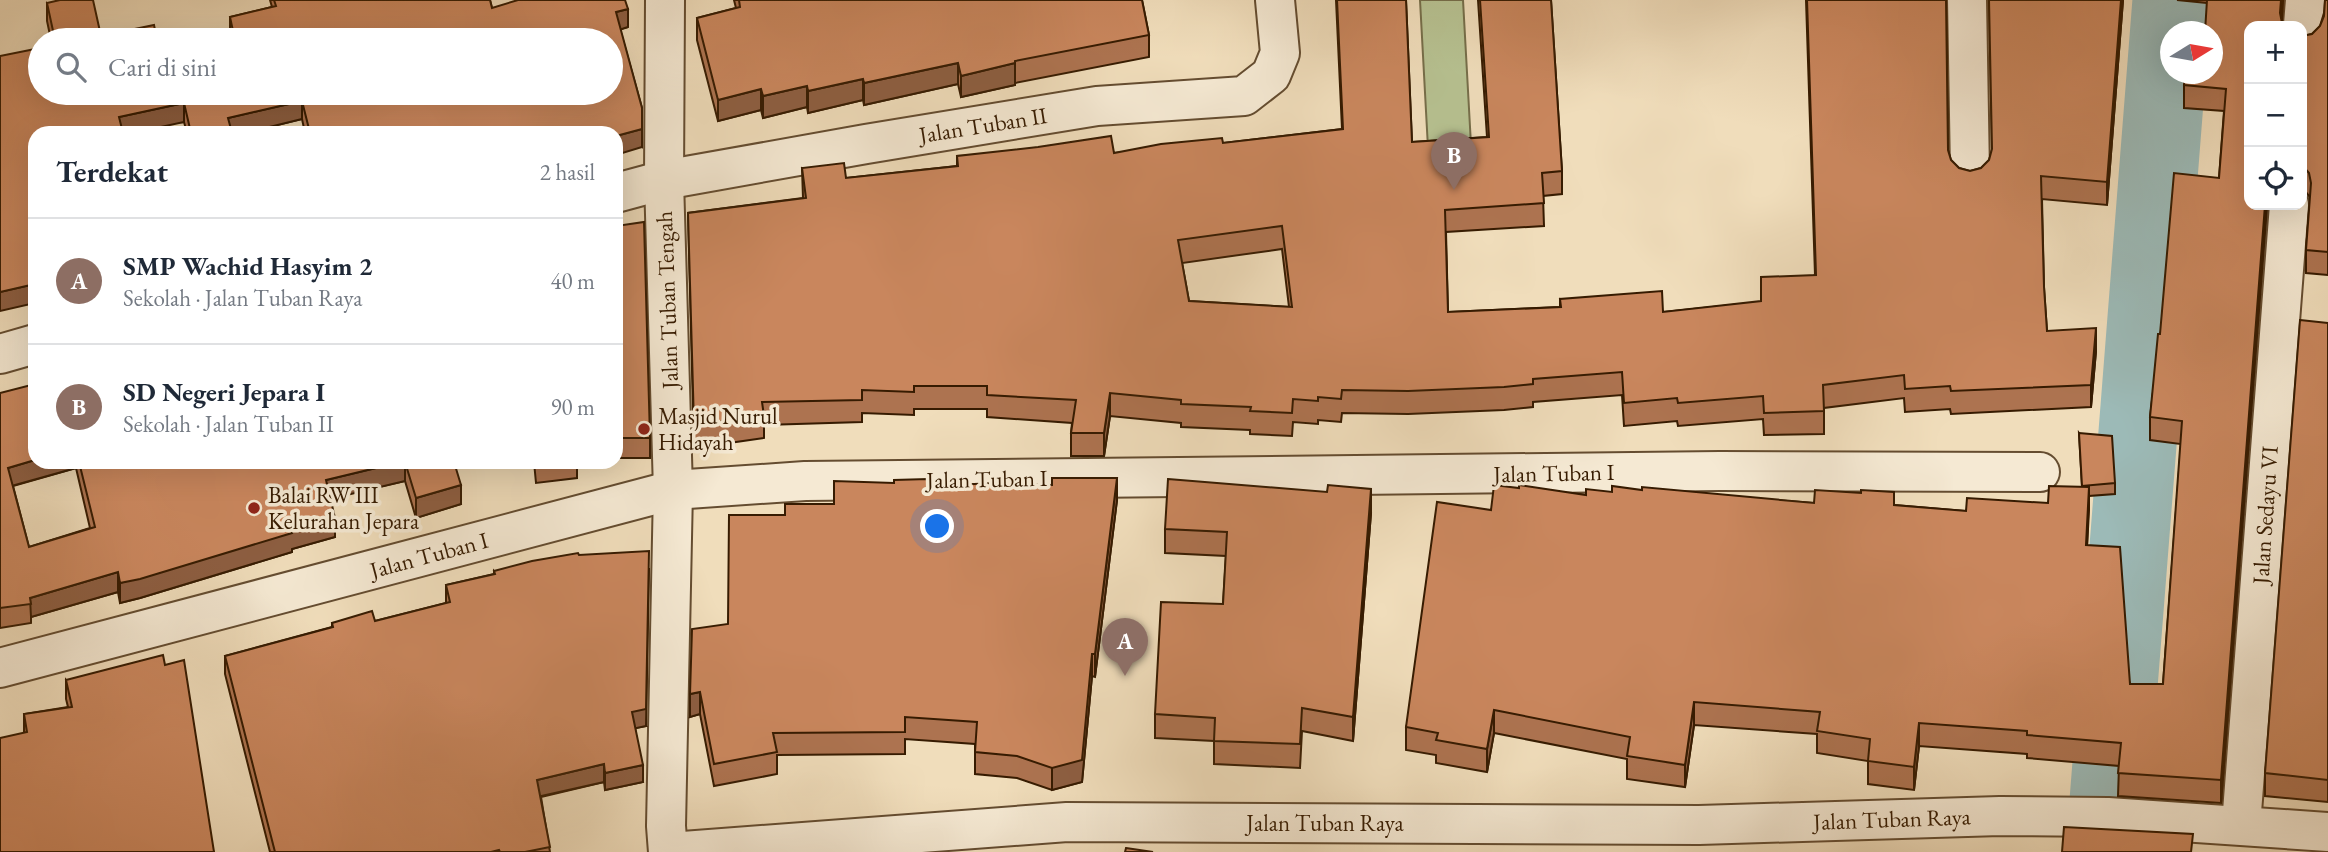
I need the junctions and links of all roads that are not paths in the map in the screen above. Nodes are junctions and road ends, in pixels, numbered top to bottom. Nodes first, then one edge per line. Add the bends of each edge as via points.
1 (665, 0) edge
2 (1275, 0) edge
3 (1967, 0) edge
4 (2305, 0) edge
5 (2303, 21) edge
6 (1970, 172) edge
7 (664, 180) junction
8 (623, 191) edge
9 (2289, 210) edge
10 (28, 346) edge
11 (0, 354) edge
12 (2040, 472) dead end
13 (673, 490) junction
14 (0, 668) edge
15 (2241, 825) junction
16 (2328, 832) edge
17 (669, 852) edge

1 - 7 street, Jalan Tuban Tengah
2 - 7 street, Jalan Tuban II via 1280,52 1271,75 1244,96 1097,106
3 - 6 street
4 - 5 street
7 - 8 street, Jalan Tuban II
7 - 13 street, Jalan Tuban Tengah
9 - 15 street, Jalan Sedayu VI
10 - 11 street
12 - 13 street, Jalan Tuban I via 805,481
13 - 14 street, Jalan Tuban I
13 - 17 street, Jalan Tuban Tengah
15 - 16 street, Jalan Tuban Raya
15 - 17 street, Jalan Tuban Raya via 2000,816 1699,825 1067,822

